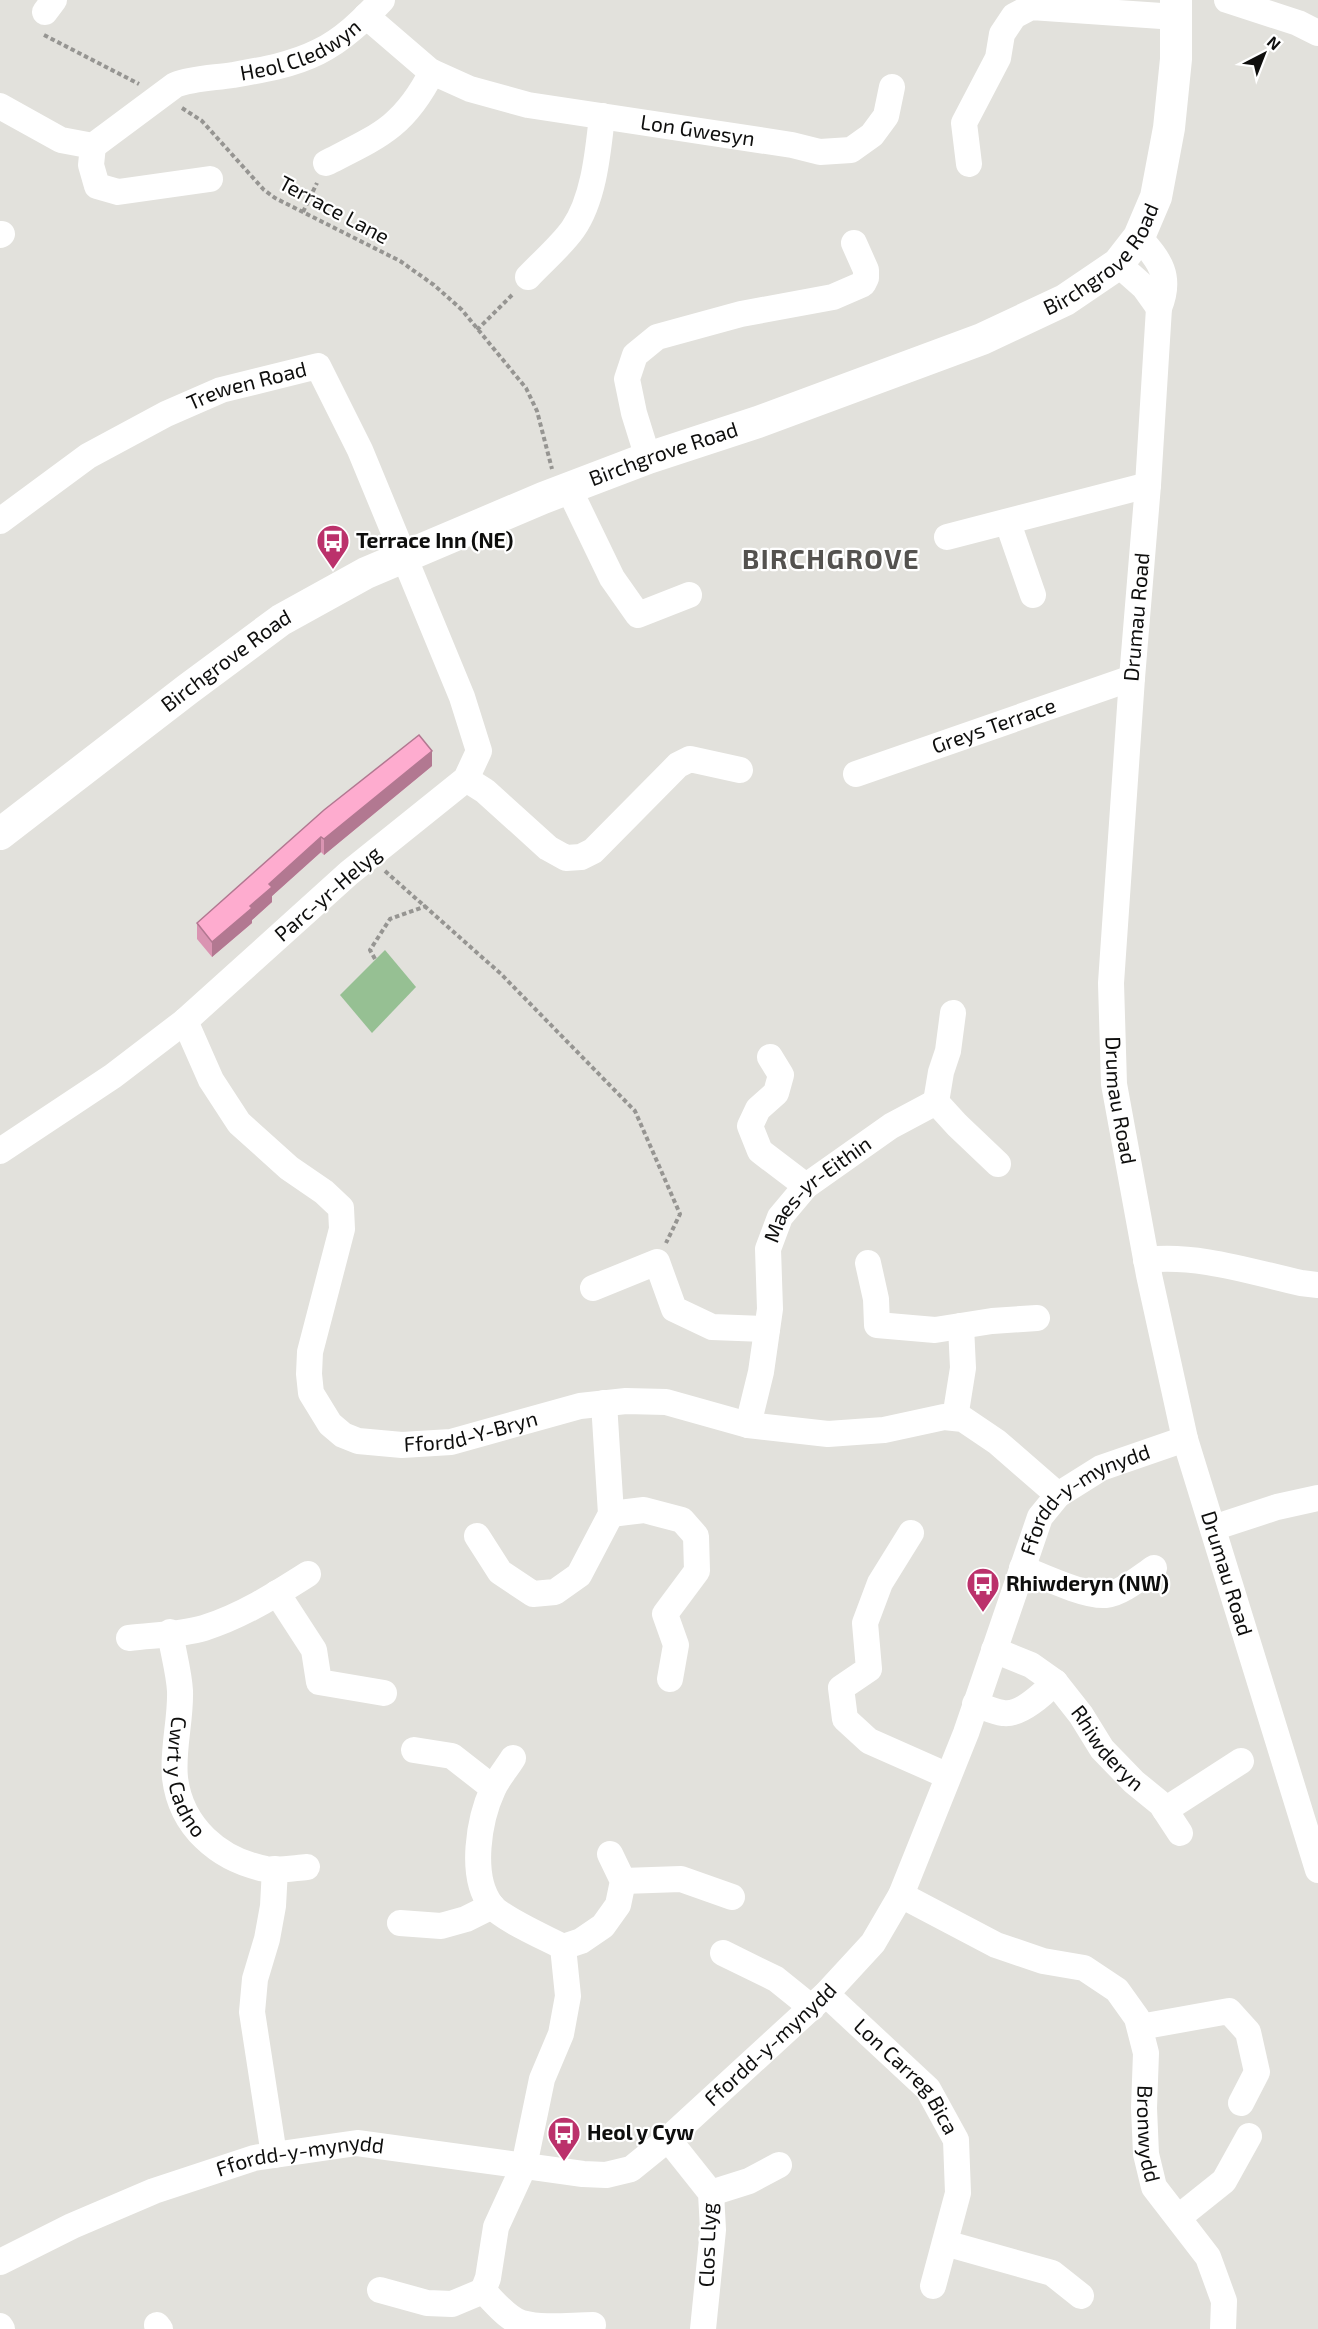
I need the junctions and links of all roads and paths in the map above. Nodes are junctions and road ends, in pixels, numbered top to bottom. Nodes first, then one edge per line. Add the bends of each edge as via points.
1 (1227, 0) edge
2 (49, 6) edge
3 (374, 8) edge
4 (1176, 9) edge
5 (1318, 33) edge
6 (432, 72) junction
7 (892, 87) dead end
8 (160, 95) junction
9 (0, 106) edge
10 (602, 116) junction
11 (93, 146) junction
12 (326, 163) joint
13 (969, 164) dead end
14 (210, 179) dead end
15 (303, 212) junction
16 (1139, 237) junction
17 (854, 243) dead end
18 (1118, 264) junction
19 (528, 277) joint
20 (1159, 309) junction
21 (477, 330) junction
22 (648, 458) junction
23 (1148, 485) junction
24 (563, 491) junction
25 (0, 521) edge
26 (1008, 523) junction
27 (947, 537) dead end
28 (404, 558) junction
29 (689, 595) dead end
30 (1033, 595) dead end
31 (1132, 678) junction
32 (740, 770) dead end
33 (855, 774) dead end
34 (466, 779) junction
35 (0, 834) edge
36 (370, 856) junction
37 (427, 906) junction
38 (375, 959) dead end
39 (953, 1013) dead end
40 (185, 1021) junction
41 (770, 1058) dead end
42 (936, 1102) junction
43 (0, 1151) edge
44 (998, 1164) dead end
45 (806, 1186) junction
46 (1146, 1260) junction
47 (657, 1262) junction
48 (868, 1263) dead end
49 (1318, 1285) edge
50 (593, 1288) dead end
51 (1037, 1318) dead end
52 (961, 1326) junction
53 (767, 1329) junction
54 (604, 1403) junction
55 (955, 1418) junction
56 (748, 1425) junction
57 (1185, 1438) junction
58 (1058, 1495) junction
59 (1318, 1498) edge
60 (611, 1514) junction
61 (1213, 1528) junction
62 (911, 1533) dead end
63 (477, 1536) dead end
64 (1022, 1568) junction
65 (1154, 1568) dead end
66 (308, 1574) dead end
67 (278, 1593) junction
68 (170, 1632) junction
69 (129, 1638) dead end
70 (994, 1650) junction
71 (670, 1679) dead end
72 (1055, 1682) junction
73 (384, 1693) dead end
74 (975, 1704) junction
75 (414, 1750) dead end
76 (513, 1758) dead end
77 (1241, 1761) dead end
78 (948, 1776) junction
79 (493, 1788) junction
80 (1166, 1810) junction
81 (1180, 1833) dead end
82 (610, 1854) dead end
83 (307, 1867) dead end
84 (275, 1869) junction
85 (1318, 1870) edge
86 (623, 1881) junction
87 (901, 1895) junction
88 (732, 1897) dead end
89 (492, 1906) junction
90 (400, 1923) dead end
91 (563, 1947) junction
92 (723, 1953) dead end
93 (819, 2001) junction
94 (1140, 2027) junction
95 (1241, 2103) dead end
96 (1249, 2136) dead end
97 (669, 2139) junction
98 (274, 2155) junction
99 (779, 2165) dead end
100 (524, 2166) junction
101 (711, 2193) junction
102 (1179, 2217) junction
103 (945, 2243) junction
104 (0, 2262) edge
105 (933, 2286) dead end
106 (380, 2290) dead end
107 (483, 2291) junction
108 (1080, 2296) dead end
109 (593, 2325) dead end
110 (703, 2329) edge
111 (1223, 2329) edge

1 - 5 street
2 - 8 path, Terrace Lane via 37,32
3 - 6 street, Lon Gwesyn via 393,41
3 - 8 street, Heol Cledwyn via 358,25 318,52 273,68 189,79
4 - 13 street via 1031,8 1014,15 1002,34 998,58 964,123
4 - 16 main road, Birchgrove Road via 1169,128 1156,197
6 - 10 street, Lon Gwesyn via 470,89 528,105
6 - 12 street via 404,116 382,135
7 - 10 street, Lon Gwesyn via 886,116 872,135 852,150 820,152
8 - 11 street, Heol Cledwyn
8 - 15 path, Terrace Lane via 202,122 264,190
9 - 11 street via 61,140
10 - 19 street via 590,192 574,228
11 - 14 street via 91,165 97,186 118,192
12 - 15 path
15 - 21 path, Terrace Lane via 400,261 462,310
16 - 18 main road, Birchgrove Road
16 - 20 street, Drumau Road via 1157,258 1165,277
17 - 22 street via 866,270 863,284 833,297 741,314 657,337 635,355 627,379
18 - 20 street via 1144,287
18 - 22 main road, Birchgrove Road via 1065,300 982,339 758,422
19 - 21 path via 527,284
20 - 23 street, Drumau Road
21 - 24 path, Terrace Lane via 526,388
22 - 24 main road, Birchgrove Road
23 - 26 street
23 - 31 street, Drumau Road
24 - 28 main road, Birchgrove Road
24 - 29 street via 612,578 638,615
25 - 28 street, Trewen Road via 88,456 166,414 221,390 318,366 360,450
26 - 27 street
26 - 30 street
28 - 34 street, Parc-yr-Helyg via 462,697 479,750
28 - 35 main road, Birchgrove Road via 366,573 281,620
31 - 33 street, Greys Terrace
31 - 46 street, Drumau Road via 1111,983 1114,1084
32 - 34 street via 690,759 678,765 593,851 566,858 548,848 485,791
34 - 36 street, Parc-yr-Helyg
36 - 37 path
36 - 40 street, Parc-yr-Helyg
37 - 38 path via 390,919 370,950
37 - 47 path via 501,974 635,1111 680,1214
39 - 42 street
40 - 43 street, Parc-yr-Helyg via 113,1076
40 - 54 street, Ffordd-Y-Bryn via 211,1080 239,1124 341,1208 342,1229 310,1352 311,1393 330,1424 350,1438 377,1444 451,1442 579,1406
41 - 45 street via 781,1075 776,1093 758,1110 750,1126 760,1151
42 - 44 street
42 - 45 street, Maes-yr-Eithin via 891,1126
45 - 53 street, Maes-yr-Eithin via 780,1217 768,1249
46 - 49 street via 1189,1258
46 - 57 street, Drumau Road
47 - 50 street
47 - 53 street via 675,1309 712,1327
48 - 52 street via 877,1325 935,1330
51 - 52 street
52 - 55 street via 963,1368
53 - 56 street, Maes-yr-Eithin
54 - 56 street, Ffordd-Y-Bryn via 666,1402
54 - 60 street
55 - 56 street, Ffordd-Y-Bryn via 884,1430 828,1434
55 - 58 street, Ffordd-Y-Bryn via 982,1430
57 - 58 street, Ffordd-y-mynydd via 1101,1468
57 - 61 street, Drumau Road
58 - 64 street, Ffordd-y-mynydd via 1040,1517
59 - 61 street via 1277,1506
60 - 63 street via 579,1575 555,1592 533,1594 500,1572
60 - 71 street via 644,1510 682,1520 696,1536 697,1571 665,1614 676,1645
61 - 85 street, Drumau Road
62 - 78 street via 880,1583 865,1623 868,1669 841,1688 845,1719 868,1742
64 - 65 street via 1107,1596 1128,1587
64 - 70 street, Ffordd-y-mynydd
66 - 67 street
67 - 68 street via 202,1628
67 - 73 street via 314,1650 319,1682
68 - 69 street
68 - 84 street, Cwrt y Cadno via 180,1690 175,1776 179,1802 193,1826 214,1848 242,1863
70 - 72 street, Rhiwderyn via 1030,1665
70 - 74 street, Ffordd-y-mynydd
72 - 74 street via 1025,1707 1005,1714
72 - 80 street, Rhiwderyn via 1102,1749
74 - 78 street, Ffordd-y-mynydd
75 - 79 street via 452,1756
76 - 79 street
77 - 80 street
78 - 87 street, Ffordd-y-mynydd
79 - 89 street via 477,1852 483,1888
80 - 81 street, Rhiwderyn
82 - 86 street
83 - 84 street, Cwrt y Cadno
84 - 98 street via 273,1906 255,1979 252,2012
86 - 88 street via 681,1879
86 - 91 street via 618,1905 603,1926 581,1941
87 - 93 street, Ffordd-y-mynydd via 873,1943
87 - 94 street, Bronwydd via 996,1945 1043,1961 1084,1968 1117,1990
89 - 90 street via 441,1926
89 - 91 street via 522,1927
91 - 100 street via 568,1996 561,2034 542,2079
92 - 93 street, Lon Carreg Bica
93 - 97 street, Ffordd-y-mynydd
93 - 103 street, Lon Carreg Bica via 928,2089 956,2140 958,2193
94 - 95 street via 1229,2011 1248,2032 1257,2072
94 - 102 street, Bronwydd via 1146,2053 1146,2154 1154,2187
96 - 102 street via 1224,2181
97 - 100 street, Ffordd-y-mynydd via 631,2169 606,2175
97 - 101 street, Clos Llyg
98 - 100 street, Ffordd-y-mynydd via 357,2144
98 - 104 street, Ffordd-y-mynydd via 154,2191
99 - 101 street via 749,2181
100 - 107 street via 496,2227
101 - 110 street, Clos Llyg via 713,2230
102 - 111 street, Bronwydd via 1208,2257 1224,2301
103 - 105 street, Lon Carreg Bica
103 - 108 street via 1052,2273
106 - 107 street via 427,2303 452,2304
107 - 109 street via 521,2323

